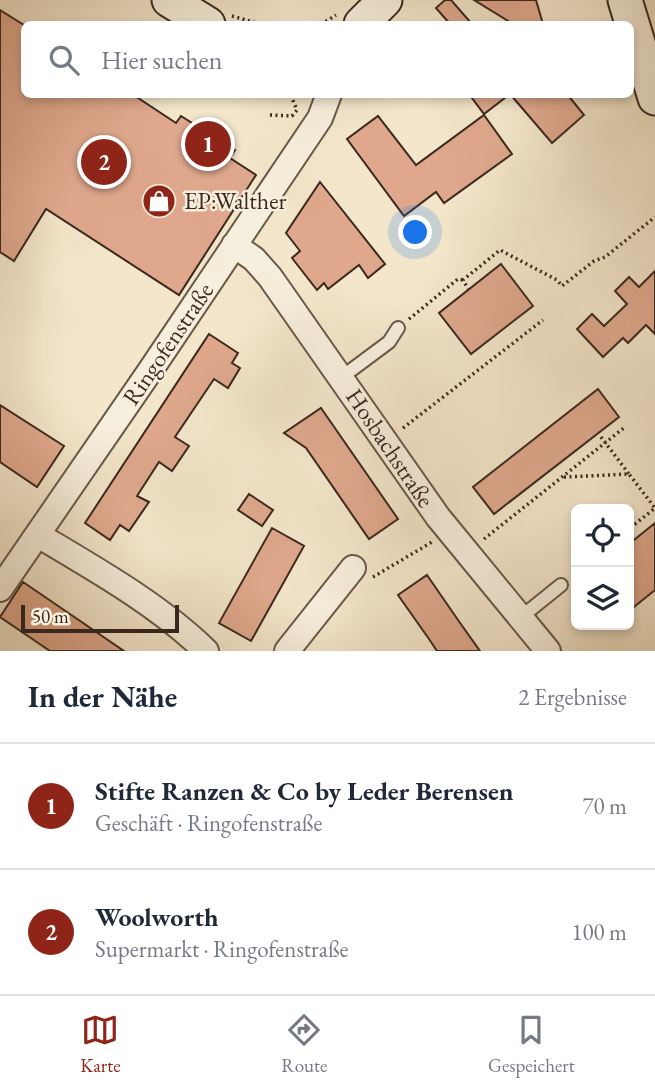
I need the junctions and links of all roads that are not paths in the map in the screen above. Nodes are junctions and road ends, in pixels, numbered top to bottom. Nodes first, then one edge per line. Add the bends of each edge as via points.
1 (169, 0) edge
2 (385, 0) edge
3 (625, 0) edge
4 (203, 21) edge
5 (364, 21) edge
6 (631, 21) edge
7 (634, 29) edge
8 (328, 98) edge
9 (655, 98) edge
10 (234, 245) junction
11 (398, 328) road end
12 (342, 377) junction
13 (38, 535) junction
14 (353, 568) road end
15 (561, 585) dead end
16 (0, 589) edge
17 (520, 618) junction
18 (206, 651) edge
19 (287, 651) edge
20 (548, 651) edge

1 - 4 main road
2 - 5 main road
3 - 6 main road
7 - 9 main road
8 - 10 street, Ringofenstraße via 320,118
10 - 12 street, Hosbachstraße via 270,277
10 - 13 street, Ringofenstraße
11 - 12 lane via 389,342
12 - 17 street, Hosbachstraße via 449,531
13 - 16 street, Ringofenstraße
13 - 18 street via 176,625
14 - 19 street
15 - 17 lane
17 - 20 street, Hosbachstraße

